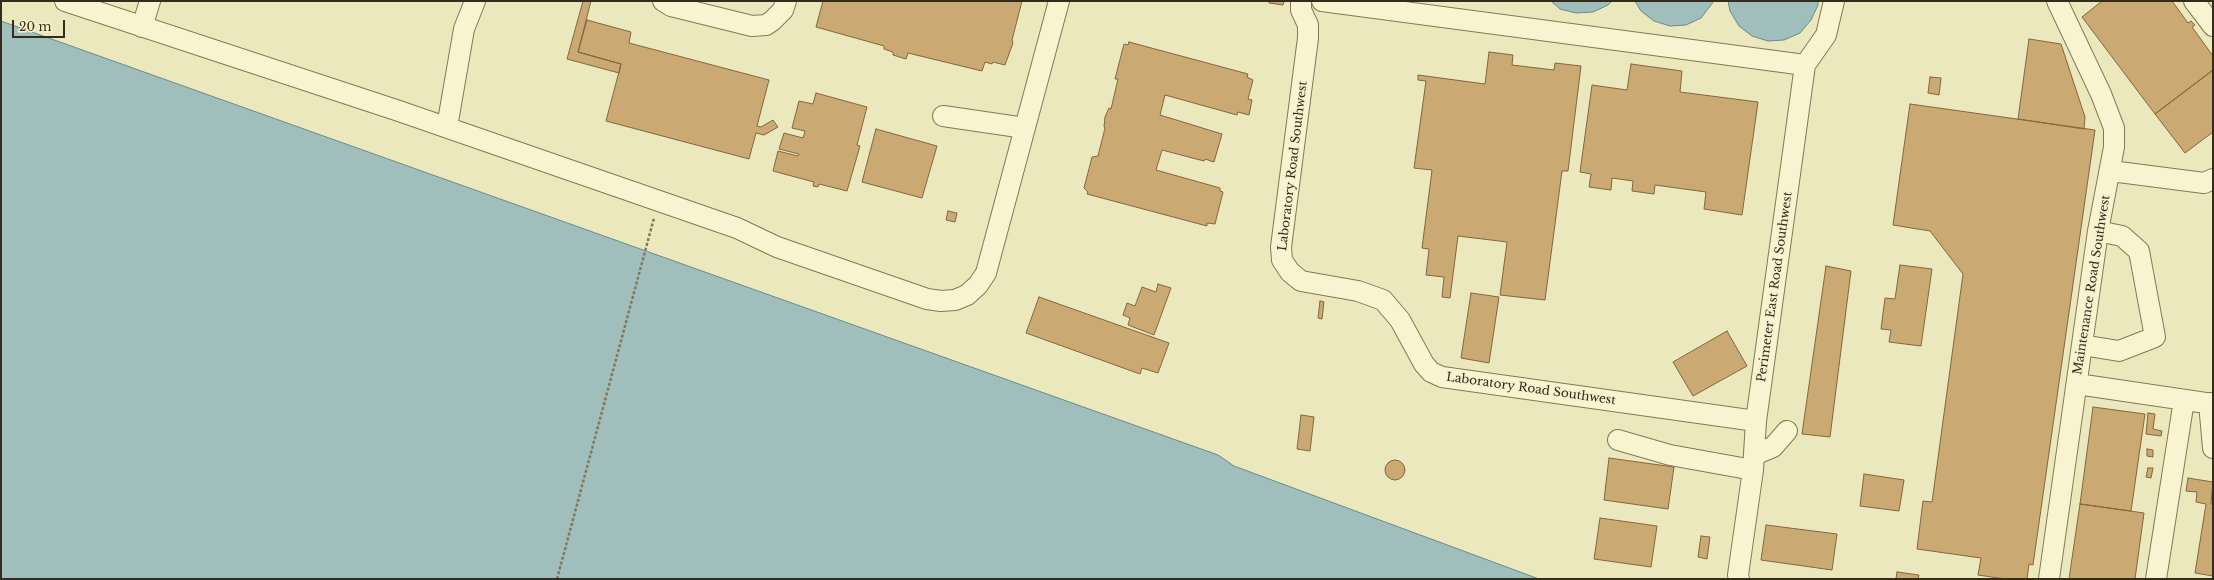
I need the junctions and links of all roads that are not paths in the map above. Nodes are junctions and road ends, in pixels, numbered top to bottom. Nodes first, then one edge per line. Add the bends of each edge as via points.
1 (65, 1) edge
2 (150, 1) edge
3 (663, 1) edge
4 (786, 1) edge
5 (1060, 1) edge
6 (1301, 1) edge
7 (1322, 1) edge
8 (1834, 1) edge
9 (2057, 1) edge
10 (2194, 1) edge
11 (478, 7) edge
12 (2213, 26) edge
13 (142, 27) junction
14 (1805, 65) junction
15 (943, 116) dead end
16 (447, 127) junction
17 (1025, 128) junction
18 (2111, 171) junction
19 (2213, 179) edge
20 (2098, 231) junction
21 (2082, 345) junction
22 (2077, 384) junction
23 (2184, 400) junction
24 (2211, 403) edge
25 (1756, 421) junction
26 (1787, 432) dead end
27 (1618, 440) dead end
28 (2213, 448) edge
29 (1753, 463) junction
30 (1739, 579) edge
31 (2049, 579) edge
32 (2156, 579) edge

1 - 13 lane
2 - 13 lane
3 - 4 lane via 671,6 752,26 772,22 778,17
5 - 17 lane
6 - 25 lane, Laboratory Road Southwest via 1301,10 1308,25 1308,38 1281,247 1282,260 1290,272 1301,281 1358,291 1383,300 1400,320 1424,364 1431,372 1442,377
7 - 14 lane
8 - 14 lane, Perimeter East Road Southwest via 1826,35
9 - 18 lane, Maintenance Road Southwest via 2101,94 2114,128
10 - 12 lane
11 - 16 lane via 464,28
13 - 16 lane
14 - 25 lane, Perimeter East Road Southwest
15 - 17 lane
16 - 17 lane via 737,228 777,247 927,299 941,301 955,300 967,295 986,273 1014,184
18 - 19 lane via 2204,183
18 - 20 lane, Maintenance Road Southwest
20 - 21 lane, Maintenance Road Southwest
20 - 21 lane via 2122,236 2139,251 2155,337 2119,351
21 - 22 lane, Maintenance Road Southwest
22 - 23 lane
22 - 31 lane, Maintenance Road Southwest
23 - 24 lane
23 - 32 lane
24 - 28 lane
25 - 29 lane, Perimeter East Road Southwest
26 - 29 lane
27 - 29 lane via 1670,455
29 - 30 lane, Perimeter East Road Southwest

